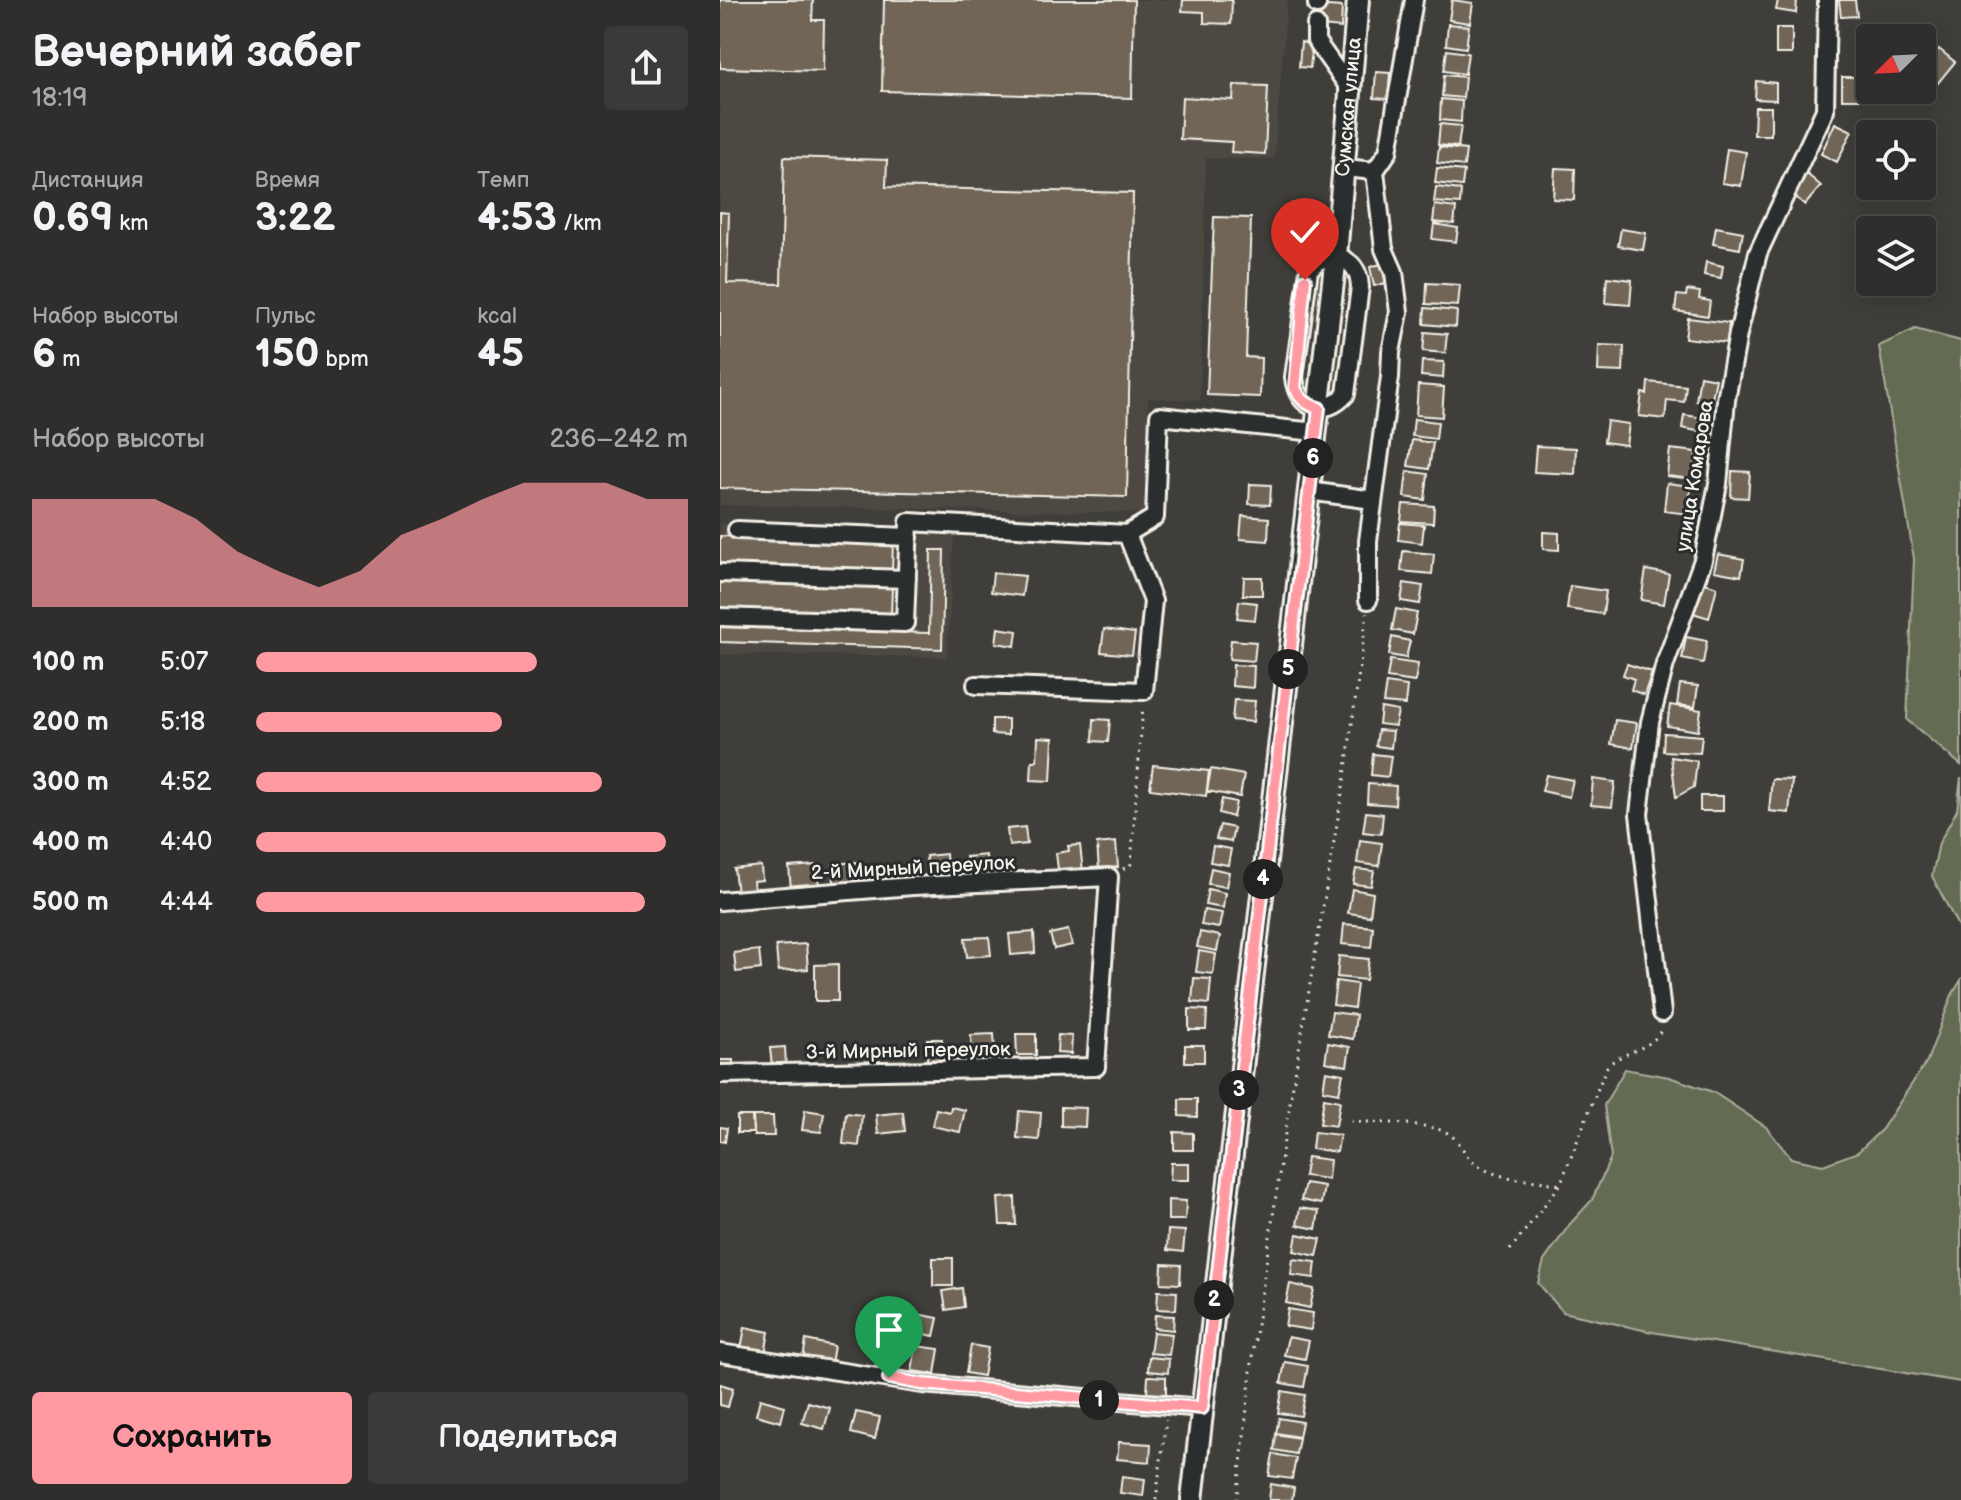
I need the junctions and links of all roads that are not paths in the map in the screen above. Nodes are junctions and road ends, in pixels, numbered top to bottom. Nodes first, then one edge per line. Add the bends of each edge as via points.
1 (1358, 0) edge
2 (1414, 0) edge
3 (1827, 0) edge
4 (1316, 25) dead end
5 (1350, 89) junction
6 (1344, 168) junction
7 (1375, 171) junction
8 (1316, 432) junction
9 (1309, 491) junction
10 (1373, 500) junction
11 (737, 530) dead end
12 (909, 530) junction
13 (1127, 534) junction
14 (720, 573) edge
15 (907, 579) junction
16 (1368, 600) road end
17 (720, 617) edge
18 (976, 685) dead end
19 (720, 901) edge
20 (1662, 1013) road end
21 (1096, 1067) joint
22 (720, 1074) edge
23 (720, 1353) edge
24 (1202, 1408) junction
25 (1192, 1500) edge

1 - 5 main road, Сумская улица
2 - 7 street via 1388,152
3 - 20 street, улица Комарова via 1825,110 1758,253 1726,400 1718,484 1703,560 1650,722 1639,814
4 - 5 street via 1316,41
5 - 6 main road, Сумская улица
6 - 7 street
6 - 8 main road, Сумская улица
7 - 10 street via 1384,249 1394,272 1399,312
8 - 9 main road, Сумская улица
8 - 13 street via 1159,416 1155,517
9 - 10 street
9 - 24 main road, Сумская улица
10 - 16 street
11 - 12 street
12 - 13 street
12 - 15 street
13 - 18 street via 1153,601 1144,691
14 - 15 street
15 - 17 street via 905,623
19 - 21 street, 2-й Мирный переулок via 1109,877
21 - 22 street, 3-й Мирный переулок
23 - 24 street via 922,1384
24 - 25 main road, Сумская улица

